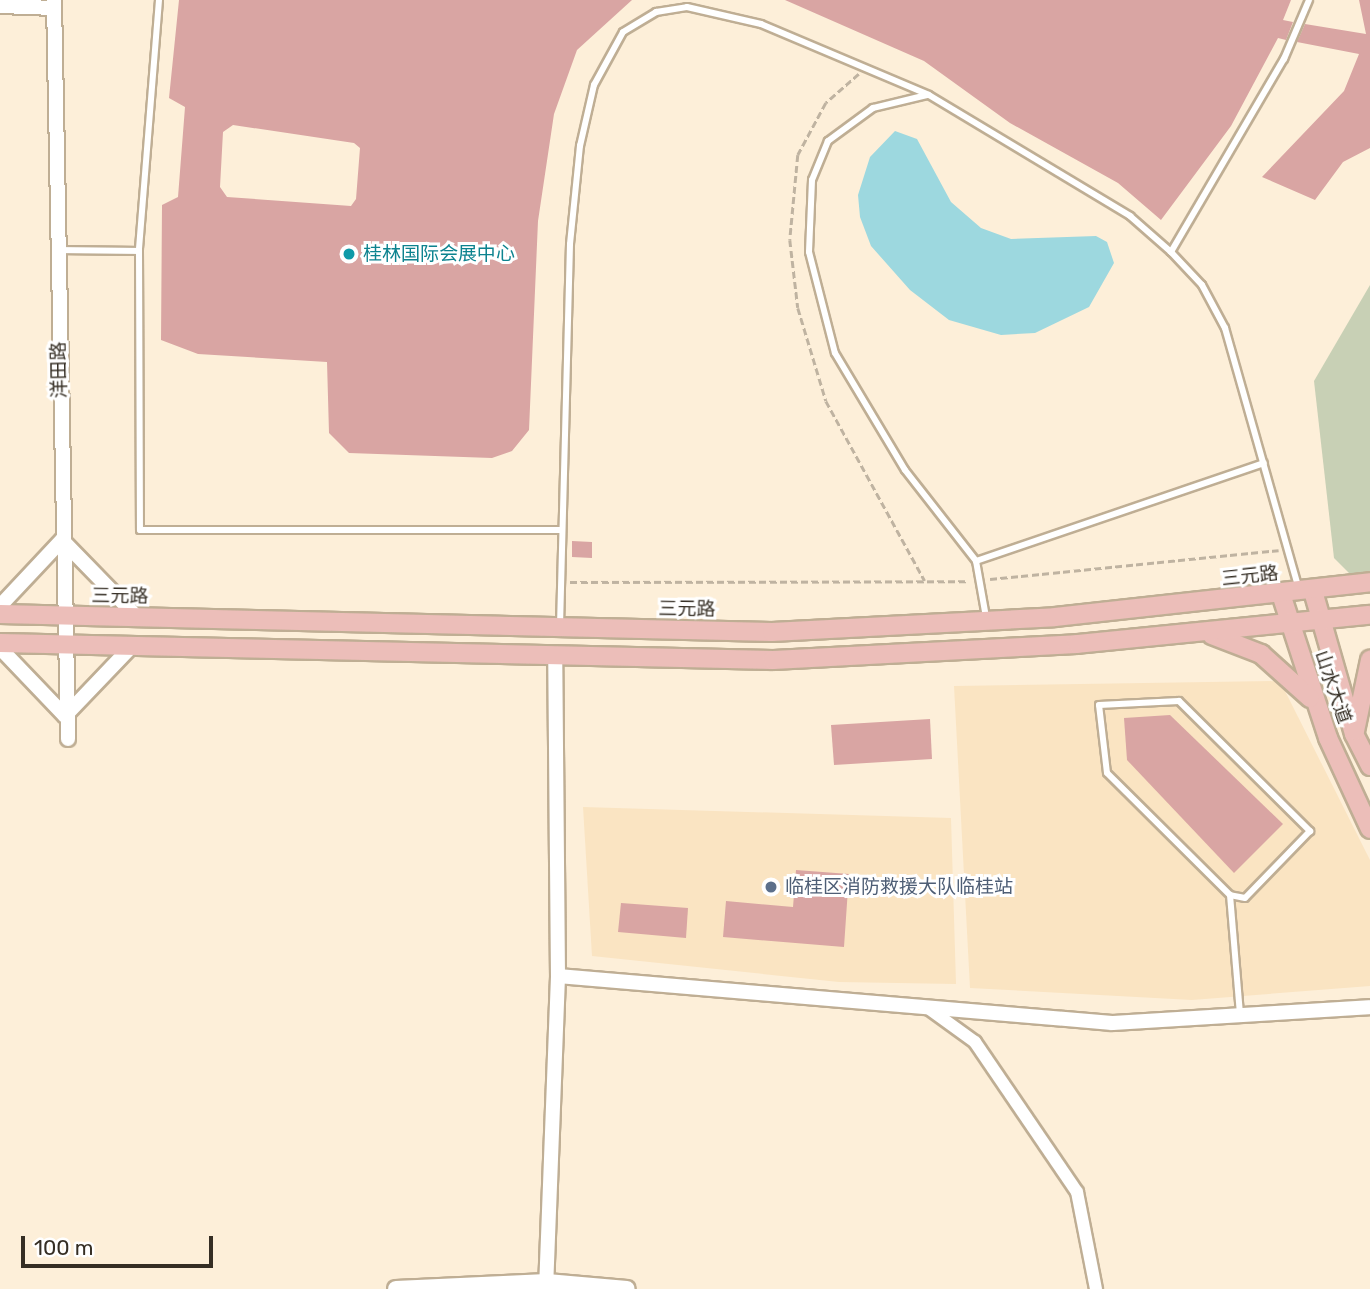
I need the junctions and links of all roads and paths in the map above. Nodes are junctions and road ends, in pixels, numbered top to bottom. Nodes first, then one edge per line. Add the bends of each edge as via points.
1 (159, 0) edge
2 (1309, 0) edge
3 (54, 4) edge
4 (0, 6) edge
5 (929, 95) junction
6 (57, 250) junction
7 (139, 251) junction
8 (1171, 252) junction
9 (1264, 463) junction
10 (560, 530) junction
11 (62, 540) junction
12 (1287, 549) junction
13 (976, 561) junction
14 (979, 580) junction
15 (559, 582) junction
16 (1370, 582) edge
17 (1307, 591) junction
18 (1281, 594) junction
19 (0, 606) edge
20 (0, 614) edge
21 (64, 615) junction
22 (1370, 615) edge
23 (137, 617) junction
24 (987, 620) junction
25 (1321, 622) junction
26 (1289, 624) junction
27 (559, 628) junction
28 (1202, 632) junction
29 (65, 644) junction
30 (0, 645) edge
31 (132, 646) junction
32 (555, 656) junction
33 (1370, 660) edge
34 (1320, 714) junction
35 (65, 716) junction
36 (1354, 734) junction
37 (68, 739) dead end
38 (1370, 766) edge
39 (1370, 829) edge
40 (1230, 895) junction
41 (558, 976) junction
42 (1370, 1007) edge
43 (928, 1008) junction
44 (1240, 1017) junction
45 (546, 1285) edge
46 (396, 1289) edge
47 (627, 1289) edge
48 (1096, 1289) edge

1 - 7 lane
2 - 8 lane via 1284,59
3 - 4 street
3 - 6 street, 洋田路
5 - 8 lane via 1130,216
5 - 10 lane via 761,24 709,9 656,12 623,32 594,85 580,146 570,244
5 - 13 lane via 873,108 828,141 810,187 809,252 822,316 854,389
6 - 7 lane
6 - 11 street, 洋田路
7 - 10 lane via 137,522 144,533
8 - 9 lane via 1202,285 1225,328
9 - 12 lane
9 - 13 lane
10 - 15 lane
11 - 19 street
11 - 21 street, 洋田路
11 - 23 street
12 - 14 path
12 - 17 lane
13 - 14 lane
14 - 15 path
14 - 24 lane
15 - 27 lane
16 - 17 main road, 三元路
17 - 18 main road, 三元路
17 - 25 main road, 山水大道
18 - 24 main road, 三元路
18 - 26 main road, 山水大道
20 - 21 main road, 三元路
21 - 23 main road, 三元路
21 - 29 street, 洋田路
22 - 25 main road
23 - 27 main road, 三元路
24 - 27 main road, 三元路 via 772,632
25 - 26 main road
25 - 36 main road, 山水大道
26 - 28 main road
26 - 34 main road, 山水大道
28 - 32 main road via 773,660
28 - 34 main road via 1236,641 1289,673
29 - 30 main road
29 - 31 main road
29 - 35 street, 洋田路
30 - 35 street
31 - 32 main road
31 - 35 street
32 - 41 street
33 - 36 main road
34 - 39 main road, 山水大道
35 - 37 street, 洋田路
36 - 38 main road, 山水大道
40 - 40 lane via 1245,898 1310,831 1179,701 1099,705 1107,772
40 - 44 lane
41 - 43 street
41 - 45 street
42 - 44 street
43 - 44 street via 1112,1023
43 - 48 street via 975,1042 1077,1192
45 - 46 main road
45 - 47 main road

